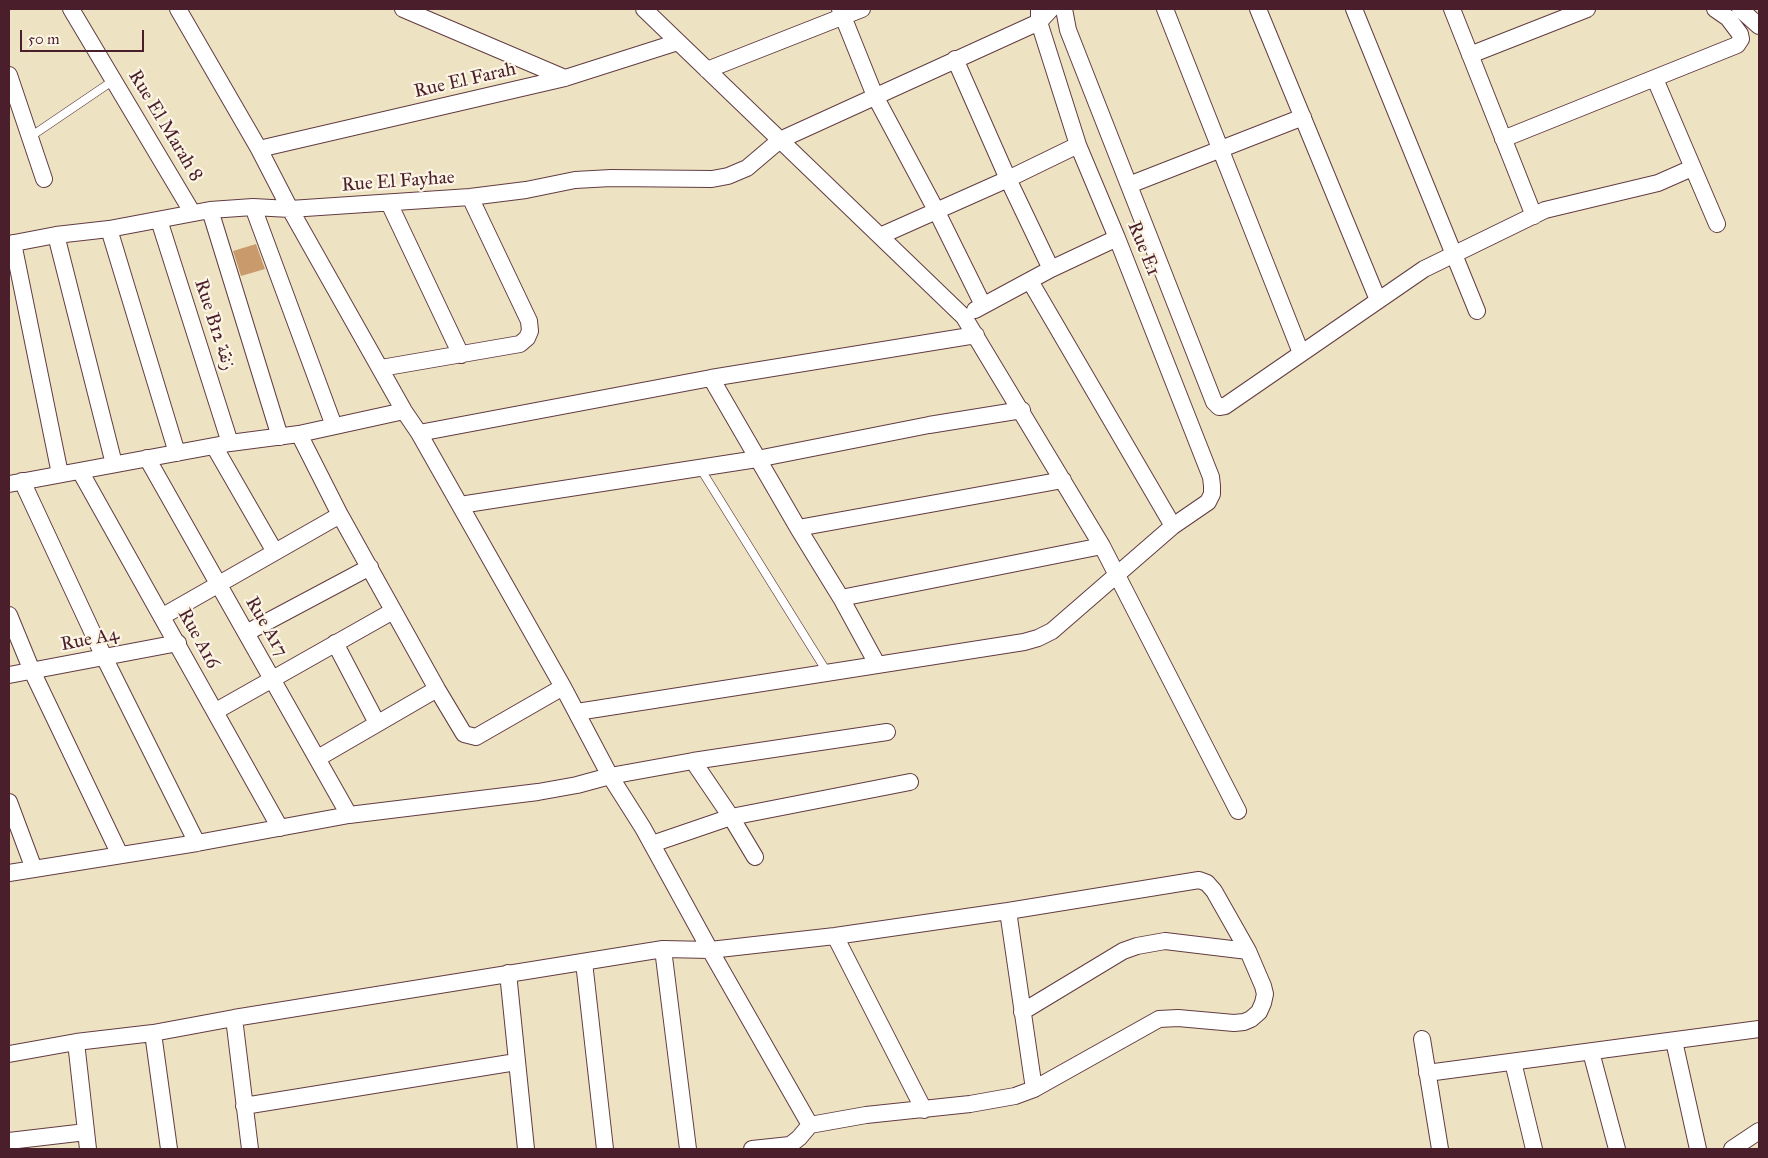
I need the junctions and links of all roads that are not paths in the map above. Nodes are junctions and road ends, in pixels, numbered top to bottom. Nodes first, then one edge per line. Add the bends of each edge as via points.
1 (71, 9) edge
2 (178, 9) edge
3 (403, 9) edge
4 (862, 9) edge
5 (1051, 9) edge
6 (1064, 9) edge
7 (1165, 9) edge
8 (1258, 9) edge
9 (1354, 9) edge
10 (1452, 9) edge
11 (1588, 9) edge
12 (1716, 9) edge
13 (1740, 9) edge
14 (648, 10) edge
15 (842, 13) edge
16 (1039, 15) edge
17 (1759, 26) edge
18 (1759, 30) edge
19 (1741, 39) junction
20 (678, 42) junction
21 (1470, 54) junction
22 (956, 59) junction
23 (707, 70) junction
24 (9, 75) edge
25 (565, 78) junction
26 (1655, 79) junction
27 (114, 80) junction
28 (876, 96) junction
29 (1303, 116) junction
30 (30, 137) junction
31 (1504, 138) junction
32 (780, 140) junction
33 (1078, 145) junction
34 (259, 149) junction
35 (1221, 149) junction
36 (1692, 168) junction
37 (44, 179) dead end
38 (1008, 179) junction
39 (1129, 185) junction
40 (470, 197) junction
41 (389, 203) junction
42 (253, 207) junction
43 (290, 209) junction
44 (210, 210) junction
45 (936, 210) junction
46 (192, 212) junction
47 (1534, 216) junction
48 (159, 220) junction
49 (1717, 224) dead end
50 (109, 229) junction
51 (56, 234) junction
52 (880, 236) junction
53 (1118, 238) junction
54 (11, 243) edge
55 (1455, 254) junction
56 (1051, 269) junction
57 (1030, 281) junction
58 (1378, 300) junction
59 (983, 305) junction
60 (1477, 310) dead end
61 (964, 317) junction
62 (976, 335) junction
63 (1302, 353) junction
64 (461, 355) junction
65 (381, 368) junction
66 (711, 378) junction
67 (1022, 410) junction
68 (404, 411) junction
69 (334, 426) junction
70 (419, 433) junction
71 (299, 434) junction
72 (280, 437) junction
73 (230, 443) junction
74 (214, 446) junction
75 (177, 453) junction
76 (147, 458) junction
77 (757, 459) junction
78 (114, 464) junction
79 (700, 468) junction
80 (80, 470) junction
81 (60, 474) junction
82 (1063, 480) junction
83 (16, 482) edge
84 (460, 505) junction
85 (340, 515) junction
86 (1173, 526) junction
87 (798, 528) junction
88 (1102, 546) junction
89 (274, 552) junction
90 (370, 568) junction
91 (1117, 575) junction
92 (218, 584) junction
93 (841, 598) junction
94 (394, 611) junction
95 (9, 615) edge
96 (163, 616) junction
97 (246, 633) junction
98 (336, 643) junction
99 (178, 644) junction
100 (104, 657) junction
101 (877, 664) junction
102 (32, 671) junction
103 (827, 672) junction
104 (9, 675) edge
105 (273, 679) junction
106 (563, 686) junction
107 (437, 689) junction
108 (216, 711) junction
109 (578, 712) junction
110 (377, 723) junction
111 (887, 732) dead end
112 (318, 758) junction
113 (693, 761) junction
114 (610, 776) junction
115 (910, 782) dead end
116 (9, 802) edge
117 (1238, 811) dead end
118 (349, 815) junction
119 (731, 817) junction
120 (280, 828) junction
121 (197, 844) junction
122 (652, 844) junction
123 (120, 856) junction
124 (755, 857) dead end
125 (34, 868) junction
126 (9, 872) edge
127 (1008, 912) junction
128 (835, 936) junction
129 (663, 950) junction
130 (710, 950) junction
131 (1248, 951) junction
132 (584, 962) junction
133 (508, 973) junction
134 (1022, 1012) junction
135 (234, 1018) junction
136 (1759, 1029) edge
137 (153, 1033) junction
138 (1422, 1038) dead end
139 (1674, 1041) junction
140 (76, 1042) junction
141 (1591, 1052) junction
142 (9, 1054) edge
143 (516, 1062) junction
144 (1513, 1062) junction
145 (1427, 1073) junction
146 (1034, 1089) junction
147 (244, 1106) junction
148 (924, 1110) junction
149 (810, 1125) junction
150 (86, 1132) junction
151 (1759, 1132) edge
152 (9, 1141) edge
153 (88, 1149) edge
154 (169, 1149) edge
155 (250, 1149) edge
156 (526, 1149) edge
157 (605, 1149) edge
158 (688, 1149) edge
159 (752, 1149) edge
160 (1440, 1149) edge
161 (1534, 1149) edge
162 (1617, 1149) edge
163 (1698, 1149) edge
164 (1732, 1149) edge

1 - 27 street, Rue El Marah 8
2 - 34 street
3 - 25 street
4 - 15 street
5 - 16 street
6 - 39 street via 1068,30
7 - 35 street
8 - 29 street
9 - 55 street
10 - 21 street
11 - 21 street
12 - 19 street via 1728,18
13 - 17 street
14 - 20 street
15 - 23 street
15 - 28 street
16 - 22 street, Rue El Fayhae
16 - 33 street, Rue E1
18 - 19 street
19 - 26 street via 1736,46
20 - 23 street
20 - 25 street, Rue El Farah
21 - 31 street
22 - 28 street, Rue El Fayhae
22 - 38 street
23 - 32 street
24 - 30 street
25 - 34 street, Rue El Farah
26 - 31 street
26 - 36 street
27 - 30 lane
27 - 46 street, Rue El Marah 8
28 - 32 street, Rue El Fayhae
28 - 45 street
29 - 35 street
29 - 58 street
30 - 37 street
31 - 47 street
32 - 40 street, Rue El Fayhae via 747,168 720,178 575,180
32 - 52 street
33 - 38 street
33 - 53 street, Rue E1
34 - 43 street
35 - 39 street
35 - 63 street
36 - 47 street via 1658,183 1555,207
36 - 49 street
38 - 45 street
38 - 56 street
39 - 63 street via 1214,402 1219,407
40 - 41 street, Rue El Fayhae
40 - 64 street via 529,321 530,331 520,344
41 - 43 street, Rue El Fayhae
41 - 64 street
42 - 43 street, Rue El Fayhae
42 - 44 street, Rue El Fayhae
42 - 69 street
43 - 65 street
44 - 46 street, Rue El Fayhae
44 - 72 street
45 - 52 street
45 - 59 street
46 - 48 street, Rue El Fayhae
47 - 55 street
48 - 50 street, Rue El Fayhae
48 - 73 street, Rue B12 زنقة
50 - 51 street, Rue El Fayhae
50 - 75 street
51 - 54 street, Rue El Fayhae
51 - 78 street
52 - 61 street
53 - 56 street
53 - 86 street, Rue E1 via 1211,478 1212,494 1208,502
54 - 81 street
55 - 58 street via 1424,269
55 - 60 street
56 - 57 street
57 - 59 street
57 - 86 street
58 - 63 street
59 - 61 street
61 - 62 street
62 - 66 street
62 - 67 street
64 - 65 street
65 - 68 street
66 - 70 street
66 - 77 street
67 - 77 street
67 - 82 street
68 - 69 street
68 - 70 street
69 - 71 street
70 - 84 street
71 - 72 street
71 - 85 street
72 - 73 street
73 - 74 street
74 - 75 street
74 - 89 street
75 - 76 street
76 - 78 street
76 - 92 street, Rue A17
77 - 79 street
77 - 87 street
78 - 80 street
79 - 84 street
79 - 103 lane
80 - 81 street
80 - 96 street, Rue A16
81 - 83 street
82 - 87 street
82 - 88 street
83 - 100 street
84 - 106 street
85 - 89 street
85 - 90 street
86 - 91 street
87 - 93 street
88 - 91 street
88 - 93 street
89 - 92 street
90 - 94 street
90 - 97 street
91 - 101 street via 1052,632 1038,638
91 - 117 street
92 - 96 street
92 - 97 street, Rue A17
93 - 101 street
94 - 98 street
94 - 107 street
95 - 102 street
96 - 99 street, Rue A16
97 - 105 street, Rue A17
98 - 105 street
98 - 110 street
99 - 100 street, Rue A4
99 - 108 street, Rue A16
100 - 102 street, Rue A4
100 - 121 street
101 - 103 street
102 - 104 street, Rue A4
102 - 123 street
103 - 109 street
105 - 108 street
105 - 112 street, Rue A17
106 - 107 street via 476,737 464,734
106 - 109 street
107 - 110 street
108 - 120 street, Rue A16
109 - 114 street
110 - 112 street
111 - 113 street
112 - 118 street, Rue A17
113 - 114 street
113 - 119 street
114 - 118 street via 538,792
114 - 122 street
115 - 119 street
116 - 125 street
118 - 120 street
119 - 122 street
119 - 124 street
120 - 121 street
121 - 123 street
122 - 130 street
123 - 125 street
125 - 126 street
127 - 128 street
127 - 131 street via 1199,880 1214,891
127 - 134 street
128 - 130 street
128 - 148 street
129 - 130 street
129 - 132 street
129 - 158 street
130 - 149 street
131 - 134 street via 1165,941 1137,946 1123,951
131 - 146 street via 1265,994 1259,1012 1251,1019 1234,1023 1159,1019
132 - 133 street
132 - 157 street
133 - 135 street
133 - 143 street
134 - 146 street
135 - 137 street
135 - 147 street
136 - 139 street
137 - 140 street
137 - 154 street
138 - 145 street
139 - 141 street
139 - 163 street
140 - 142 street
140 - 150 street
141 - 144 street
141 - 162 street
143 - 147 street
143 - 156 street
144 - 145 street
144 - 161 street
145 - 160 street
146 - 148 street via 994,1100
147 - 155 street
148 - 149 street via 866,1115
149 - 159 street via 790,1145
150 - 152 street
150 - 153 street
151 - 164 street

